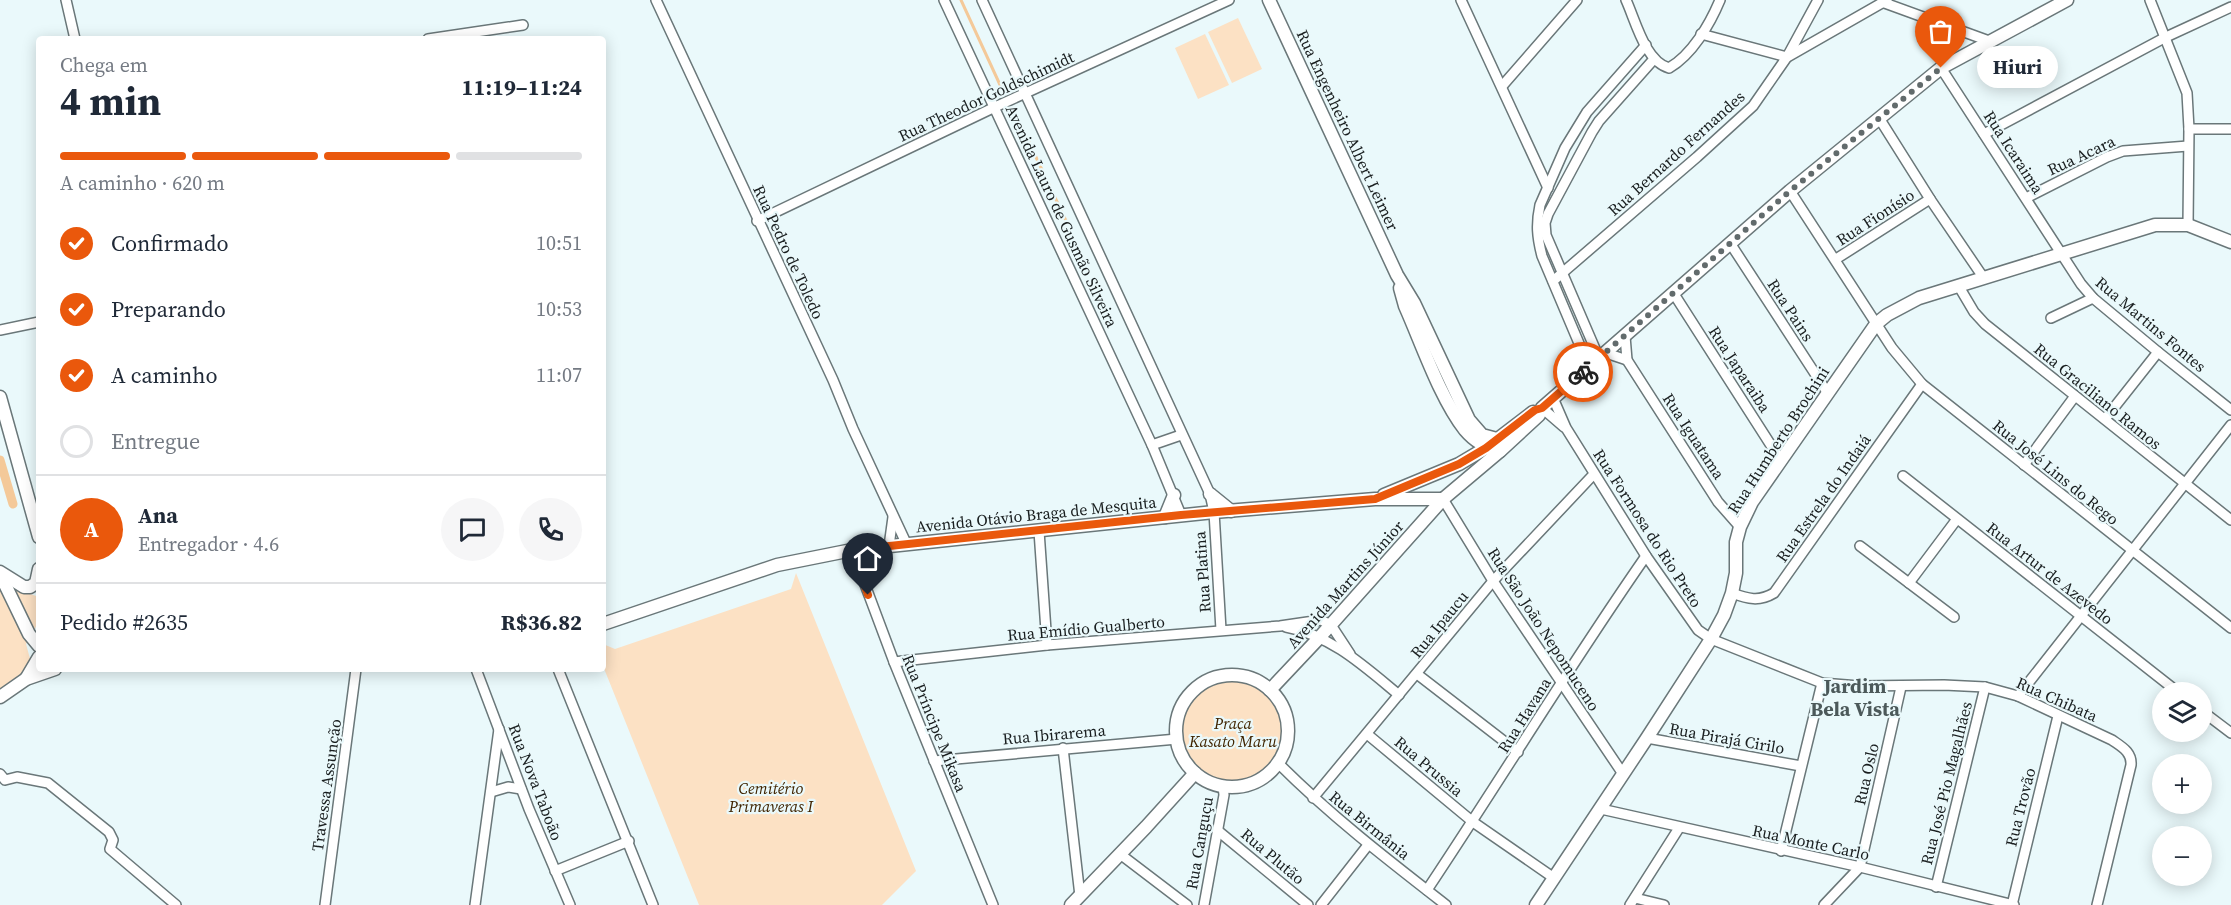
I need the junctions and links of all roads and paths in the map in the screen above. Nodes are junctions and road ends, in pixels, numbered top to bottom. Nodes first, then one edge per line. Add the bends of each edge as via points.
1 (66, 0) edge
2 (656, 0) edge
3 (944, 0) edge
4 (982, 0) edge
5 (1229, 0) edge
6 (1269, 0) edge
7 (1461, 0) edge
8 (1577, 0) edge
9 (1626, 0) edge
10 (1720, 0) edge
11 (1818, 0) edge
12 (2067, 0) edge
13 (2150, 0) edge
14 (1885, 1) edge
15 (2231, 7) edge
16 (523, 25) dead end
17 (1701, 34) junction
18 (74, 36) edge
19 (448, 36) edge
20 (2166, 37) junction
21 (1989, 41) junction
22 (1646, 45) junction
23 (1787, 57) junction
24 (1654, 59) junction
25 (1941, 68) junction
26 (1503, 85) junction
27 (1025, 93) junction
28 (995, 107) junction
29 (1879, 118) junction
30 (2189, 129) junction
31 (2231, 129) edge
32 (1984, 134) junction
33 (2188, 146) junction
34 (1547, 187) junction
35 (1790, 191) junction
36 (1556, 198) junction
37 (2026, 198) junction
38 (1930, 199) junction
39 (757, 221) junction
40 (2188, 225) junction
41 (2231, 242) edge
42 (1730, 243) junction
43 (2060, 253) junction
44 (1836, 259) junction
45 (1562, 274) junction
46 (1397, 275) junction
47 (1983, 277) junction
48 (1553, 281) junction
49 (1958, 285) junction
50 (1674, 294) junction
51 (2094, 298) junction
52 (2050, 318) dead end
53 (36, 323) edge
54 (1876, 324) junction
55 (0, 330) edge
56 (1625, 336) junction
57 (2158, 352) junction
58 (1602, 355) junction
59 (1627, 360) junction
60 (1589, 367) junction
61 (1922, 384) junction
62 (1827, 392) junction
63 (2074, 396) junction
64 (0, 397) edge
65 (1553, 398) junction
66 (1542, 408) junction
67 (2231, 410) edge
68 (1453, 411) junction
69 (2105, 419) junction
70 (2231, 425) edge
71 (1566, 428) junction
72 (1181, 435) junction
73 (1152, 445) junction
74 (1499, 445) junction
75 (1486, 448) junction
76 (1780, 460) junction
77 (1469, 461) junction
78 (2024, 465) junction
79 (1594, 474) junction
80 (1903, 476) dead end
81 (2185, 486) junction
82 (1209, 494) junction
83 (1174, 495) junction
84 (1375, 499) junction
85 (1443, 499) junction
86 (1231, 511) junction
87 (1214, 512) junction
88 (1181, 515) junction
89 (893, 517) junction
90 (1165, 517) junction
91 (1958, 519) junction
92 (2231, 520) edge
93 (36, 526) edge
94 (1740, 527) junction
95 (1039, 531) junction
96 (907, 545) junction
97 (889, 546) junction
98 (1860, 546) dead end
99 (852, 550) junction
100 (2133, 552) junction
101 (1646, 556) junction
102 (0, 573) edge
103 (1493, 581) junction
104 (36, 583) edge
105 (1909, 583) junction
106 (1732, 593) junction
107 (1954, 617) dead end
108 (2081, 617) junction
109 (606, 623) edge
110 (1331, 625) junction
111 (1281, 626) junction
112 (2231, 628) edge
113 (1221, 630) junction
114 (1319, 638) junction
115 (1711, 639) junction
116 (36, 642) edge
117 (1047, 645) junction
118 (1350, 654) junction
119 (36, 662) edge
120 (894, 662) junction
121 (46, 672) edge
122 (356, 672) edge
123 (477, 672) edge
124 (559, 672) edge
125 (1417, 674) junction
126 (26, 679) junction
127 (2165, 682) edge
128 (1561, 683) junction
129 (1822, 683) junction
130 (1901, 687) junction
131 (1985, 687) junction
132 (1270, 690) junction
133 (1399, 695) junction
134 (2018, 696) junction
135 (0, 697) edge
136 (2058, 716) junction
137 (2212, 719) edge
138 (499, 727) junction
139 (2231, 733) edge
140 (1367, 734) junction
141 (1647, 738) junction
142 (1177, 739) junction
143 (1063, 748) junction
144 (1518, 752) junction
145 (934, 761) junction
146 (1278, 763) junction
147 (1801, 766) junction
148 (1195, 773) junction
149 (1623, 774) junction
150 (2, 778) edge
151 (1223, 786) junction
152 (521, 789) junction
153 (491, 792) junction
154 (1312, 798) junction
155 (1601, 809) junction
156 (1473, 822) junction
157 (1678, 828) junction
158 (1217, 830) junction
159 (629, 841) junction
160 (1368, 845) junction
161 (1781, 851) junction
162 (1120, 854) junction
163 (1860, 867) junction
164 (555, 872) junction
165 (1554, 878) junction
166 (1936, 887) junction
167 (1427, 890) junction
168 (477, 893) junction
169 (1075, 901) edge
170 (1633, 901) edge
171 (176, 905) edge
172 (325, 905) edge
173 (475, 905) edge
174 (482, 905) edge
175 (570, 905) edge
176 (653, 905) edge
177 (993, 905) edge
178 (1187, 905) edge
179 (1204, 905) edge
180 (1308, 905) edge
181 (1321, 905) edge
182 (1446, 905) edge
183 (1536, 905) edge
184 (1664, 905) edge
185 (1824, 905) edge
186 (2013, 905) edge
187 (2097, 905) edge

1 - 18 street
2 - 39 street, Rua Pedro de Toledo
3 - 28 street, Avenida Lauro de Gusmão Silveira
4 - 27 street, Avenida Lauro de Gusmão Silveira
5 - 27 street, Rua Theodor Goldschimidt
6 - 46 street, Rua Engenheiro Albert Leimer
7 - 26 street
8 - 26 street
9 - 22 street
10 - 17 street
11 - 23 street, Rua Bernardo Fernandes
12 - 21 street
13 - 20 street
14 - 21 street
14 - 23 street
15 - 20 street
16 - 19 street
17 - 23 street
17 - 24 street via 1678,63 1669,68
20 - 30 street via 2187,93
20 - 32 street
21 - 25 street
22 - 24 street
22 - 34 street via 1587,112
23 - 45 street, Rua Bernardo Fernandes via 1753,106
24 - 36 street via 1599,121
25 - 29 street
25 - 32 street, Rua Icaraima
26 - 34 street
27 - 28 street, Rua Theodor Goldschimidt
27 - 72 street, Avenida Lauro de Gusmão Silveira
28 - 39 street, Rua Theodor Goldschimidt
28 - 73 street, Avenida Lauro de Gusmão Silveira
29 - 35 street
29 - 38 street
30 - 31 street
30 - 33 street
32 - 37 street, Rua Icaraima
33 - 37 street, Rua Acara via 2123,151 2107,156
33 - 40 street
34 - 36 street
34 - 48 street via 1536,228
35 - 42 street
35 - 44 street, Rua José Lins do Rego
36 - 45 street via 1545,229
37 - 43 street, Rua Icaraima
38 - 44 street, Rua Fionísio
38 - 47 street
39 - 89 street, Rua Pedro de Toledo
40 - 41 street
40 - 43 street, Rua Humberto Brochini via 2155,225
42 - 50 street
42 - 62 street, Rua Pains
43 - 47 street, Rua Humberto Brochini
43 - 51 street, Rua Martins Fontes
44 - 54 street, Rua José Lins do Rego
45 - 48 street, Rua Bernardo Fernandes
45 - 58 street
46 - 68 street, Rua Engenheiro Albert Leimer via 1405,306
46 - 74 street, Rua Engenheiro Albert Leimer via 1469,420 1482,435
47 - 49 street, Rua Humberto Brochini
48 - 60 street
49 - 54 street, Rua Humberto Brochini via 1919,298
49 - 63 street, Rua Graciliano Ramos via 1985,324
50 - 56 street
50 - 76 street, Rua Japaraiba
51 - 52 street
51 - 57 street, Rua Martins Fontes
53 - 55 street
54 - 61 street, Rua José Lins do Rego
54 - 62 street, Rua Humberto Brochini
56 - 58 street
56 - 59 street, Rua Iguatama
57 - 67 street, Rua Martins Fontes
57 - 69 street
58 - 59 street
58 - 60 street
59 - 94 street, Rua Iguatama via 1718,502
60 - 65 street
61 - 78 street, Rua José Lins do Rego
61 - 106 street, Rua Estrela do Indaiá via 1774,593 1756,600
62 - 76 street, Rua Humberto Brochini
63 - 69 street, Rua Graciliano Ramos
63 - 78 street
64 - 93 street
65 - 66 street
65 - 71 street, Rua Formosa do Rio Preto
66 - 71 street, Rua Formosa do Rio Preto
66 - 74 street via 1535,410
68 - 75 street, Rua Engenheiro Albert Leimer via 1466,431
68 - 77 street
69 - 81 street, Rua Graciliano Ramos
70 - 81 street
71 - 79 street, Rua Formosa do Rio Preto
72 - 73 street
72 - 82 street, Avenida Lauro de Gusmão Silveira
73 - 83 street, Avenida Lauro de Gusmão Silveira
74 - 75 street
74 - 85 street
75 - 77 street
76 - 94 street, Rua Humberto Brochini
77 - 84 street, Avenida Otávio Braga de Mesquita
77 - 85 street
78 - 100 street, Rua José Lins do Rego
79 - 101 street, Rua Formosa do Rio Preto
79 - 103 street, Rua Ipaucu
80 - 91 street, Rua Artur de Azevedo
81 - 92 street, Rua Graciliano Ramos
81 - 100 street
82 - 86 street
82 - 87 street, Avenida Lauro de Gusmão Silveira
83 - 88 street, Avenida Lauro de Gusmão Silveira
83 - 90 street
84 - 85 street, Avenida Otávio Braga de Mesquita
84 - 86 street, Avenida Otávio Braga de Mesquita
85 - 103 street, Rua São João Nepomuceno
85 - 110 street, Avenida Martins Júnior
86 - 87 street, Avenida Otávio Braga de Mesquita
87 - 88 street, Avenida Otávio Braga de Mesquita
87 - 113 street, Rua Platina
88 - 90 street, Avenida Otávio Braga de Mesquita
89 - 96 street, Rua Pedro de Toledo
89 - 97 street
90 - 95 street, Avenida Otávio Braga de Mesquita
91 - 105 street
91 - 108 street, Rua Artur de Azevedo
94 - 106 street, Rua Humberto Brochini
95 - 96 street, Avenida Otávio Braga de Mesquita
95 - 117 street
96 - 97 street, Avenida Otávio Braga de Mesquita
97 - 99 street, Avenida Otávio Braga de Mesquita
98 - 105 street
99 - 109 street, Avenida Otávio Braga de Mesquita via 777,566
99 - 120 street, Rua Príncipe Mikasa
100 - 108 street
100 - 112 street, Rua José Lins do Rego
101 - 115 street, Rua Formosa do Rio Preto via 1698,630
101 - 128 street, Rua Havana
102 - 104 street via 24,587
102 - 116 street
103 - 125 street, Rua Ipaucu
103 - 128 street, Rua São João Nepomuceno
105 - 107 street
106 - 115 street, Rua Humberto Brochini
108 - 127 street, Rua Artur de Azevedo
108 - 134 street
110 - 111 street, Rua Emídio Gualberto via 1321,620
110 - 114 street, Avenida Martins Júnior
110 - 118 street, Rua Emídio Gualberto
111 - 113 street, Rua Emídio Gualberto
111 - 114 street, Rua Emídio Gualberto
113 - 117 street, Rua Emídio Gualberto
114 - 118 street, Rua Emídio Gualberto
114 - 132 street, Avenida Martins Júnior
115 - 129 street, Rua Chibata
115 - 141 street, Rua Humberto Brochini
117 - 120 street, Rua Emídio Gualberto
118 - 133 street, Rua Emídio Gualberto
119 - 126 street
120 - 145 street, Rua Príncipe Mikasa
121 - 126 street
122 - 172 street, Travessa Assunção
123 - 138 street, Rua Nova Taboão
124 - 159 street
125 - 133 street, Rua Ipaucu
125 - 144 street
126 - 135 street
128 - 144 street, Rua Havana
128 - 149 street, Rua São João Nepomuceno
129 - 130 street, Rua Chibata
129 - 147 street
130 - 131 street, Rua Chibata
130 - 163 street, Rua Oslo
131 - 134 street, Rua Chibata
131 - 166 street, Rua José Pio Magalhães
132 - 142 street via 1246,677 1211,679 1196,688 1182,706
132 - 146 street via 1287,719 1287,744
133 - 140 street, Rua Ipaucu
134 - 136 street, Rua Chibata
136 - 186 street, Rua Trovão
136 - 187 street, Rua Chibata via 2112,740 2129,753 2131,765
137 - 139 street
138 - 152 street, Rua Nova Taboão
138 - 153 street
140 - 154 street, Rua Ipaucu
140 - 156 street, Rua Prussia
141 - 147 street, Rua Pirajá Cirilo
141 - 149 street, Rua Humberto Brochini
142 - 143 street, Rua Ibirarema
142 - 148 street via 1184,760
143 - 145 street, Rua Ibirarema
143 - 169 street
144 - 156 street, Rua Havana
145 - 177 street, Rua Príncipe Mikasa
146 - 151 street via 1258,781
146 - 154 street, Rua Birmânia
147 - 161 street
148 - 151 street
148 - 162 street
149 - 155 street, Rua Humberto Brochini
150 - 171 street via 17,777 53,786 109,832 113,840 110,849
151 - 158 street, Rua Canguçu
152 - 153 street via 508,787
152 - 164 street, Rua Nova Taboão
153 - 168 street
154 - 160 street, Rua Birmânia
155 - 157 street, Rua Monte Carlo
155 - 165 street, Rua Humberto Brochini
156 - 165 street, Rua Prussia
156 - 167 street, Rua Havana
157 - 161 street, Rua Monte Carlo
157 - 170 street
158 - 179 street, Rua Canguçu
158 - 180 street, Rua Plutão
159 - 164 street
159 - 176 street
160 - 167 street, Rua Birmânia
160 - 181 street
161 - 163 street, Rua Monte Carlo
162 - 169 street
162 - 178 street
163 - 166 street, Rua Monte Carlo
163 - 185 street
164 - 175 street, Rua Nova Taboão
165 - 183 street, Rua Humberto Brochini
166 - 186 street, Rua Monte Carlo
167 - 182 street, Rua Birmânia
168 - 173 street
168 - 174 street
170 - 184 street

